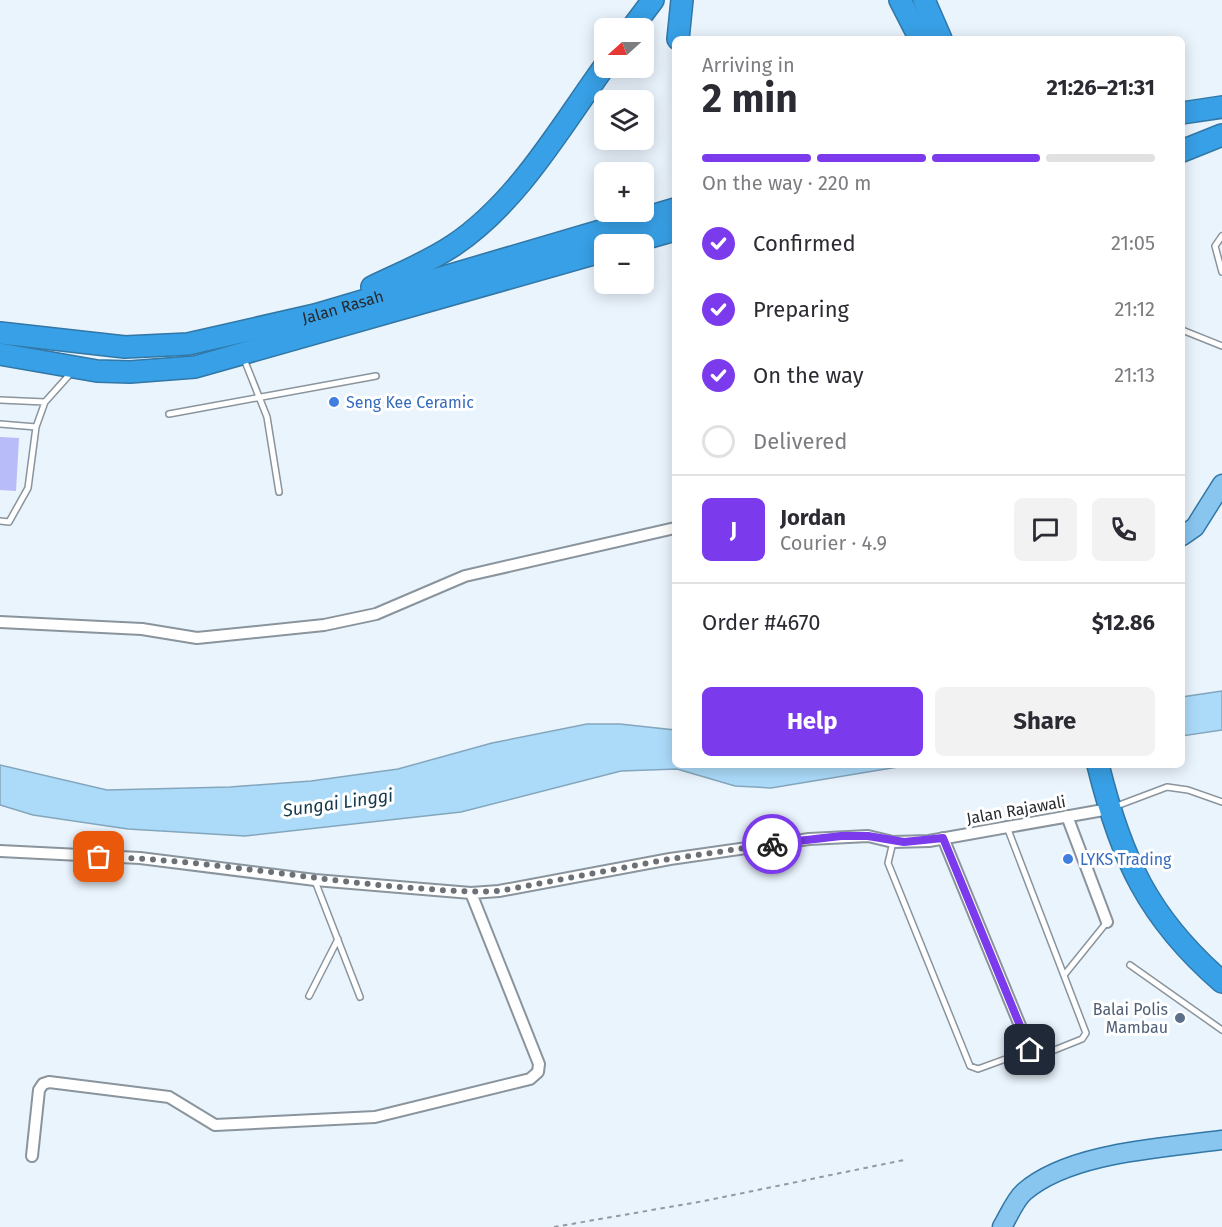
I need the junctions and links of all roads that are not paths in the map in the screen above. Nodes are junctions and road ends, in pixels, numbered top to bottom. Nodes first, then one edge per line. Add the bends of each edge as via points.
1 (653, 0) edge
2 (682, 0) edge
3 (900, 0) edge
4 (924, 0) edge
5 (640, 18) edge
6 (678, 36) edge
7 (918, 36) edge
8 (940, 36) edge
9 (596, 78) edge
10 (1222, 107) edge
11 (1185, 113) edge
12 (1222, 135) edge
13 (1185, 140) edge
14 (1185, 150) edge
15 (672, 210) edge
16 (672, 231) edge
17 (654, 236) edge
18 (1222, 236) edge
19 (594, 254) edge
20 (1222, 272) edge
21 (315, 315) junction
22 (1185, 331) edge
23 (0, 333) edge
24 (1222, 346) edge
25 (0, 354) edge
26 (242, 355) junction
27 (76, 367) junction
28 (376, 376) dead end
29 (259, 396) junction
30 (0, 399) edge
31 (45, 402) junction
32 (169, 414) dead end
33 (0, 424) edge
34 (36, 427) junction
35 (1222, 484) edge
36 (279, 492) dead end
37 (0, 521) edge
38 (672, 529) edge
39 (1185, 534) edge
40 (0, 622) edge
41 (1099, 768) edge
42 (1107, 800) junction
43 (1222, 802) edge
44 (1067, 816) junction
45 (1006, 827) junction
46 (943, 838) junction
47 (893, 842) junction
48 (0, 851) edge
49 (315, 880) junction
50 (471, 893) junction
51 (1107, 922) joint
52 (338, 939) junction
53 (1130, 965) dead end
54 (1065, 974) junction
55 (1222, 982) edge
56 (309, 996) dead end
57 (360, 998) dead end
58 (1222, 1030) edge
59 (1030, 1050) junction
60 (1222, 1140) edge
61 (32, 1156) dead end
62 (1002, 1227) edge

1 - 5 highway
2 - 6 highway
3 - 7 highway
4 - 8 highway
9 - 21 highway via 522,180 474,230 418,265
10 - 11 highway
12 - 13 highway
12 - 14 highway
15 - 21 highway, Jalan Rasah
16 - 17 highway
18 - 20 lane via 1215,246
19 - 26 highway, Jalan Rasah
21 - 23 highway, Jalan Rasah via 188,344 125,347
22 - 24 lane
25 - 27 highway, Jalan Rasah
26 - 27 highway, Jalan Rasah via 195,367 130,372
26 - 29 lane
27 - 31 lane
28 - 29 lane
29 - 32 lane
29 - 36 lane via 267,417
30 - 31 lane
31 - 34 lane
33 - 34 lane
34 - 37 lane via 28,488 9,522
35 - 39 main road via 1195,527
38 - 40 street via 465,576 376,614 324,625 197,638 142,629
41 - 42 highway
42 - 43 lane via 1167,787
42 - 44 street, Jalan Rajawali
42 - 55 highway via 1121,847 1141,890 1166,926
44 - 45 street, Jalan Rajawali
44 - 51 street
45 - 46 street, Jalan Rajawali
45 - 54 lane
46 - 47 street, Jalan Rajawali
46 - 59 street
47 - 50 street, Jalan Rajawali via 868,836 809,839
47 - 59 lane via 888,863 970,1066 978,1069
48 - 49 street, Jalan Rajawali via 140,858
49 - 50 street, Jalan Rajawali
49 - 52 lane
50 - 61 street via 539,1064 538,1072 530,1079 375,1117 215,1125 169,1097 49,1082 39,1090
51 - 54 lane
52 - 56 lane
52 - 57 lane
53 - 58 lane
54 - 59 lane via 1086,1033 1082,1039 1042,1055
60 - 62 main road via 1094,1158 1023,1192

